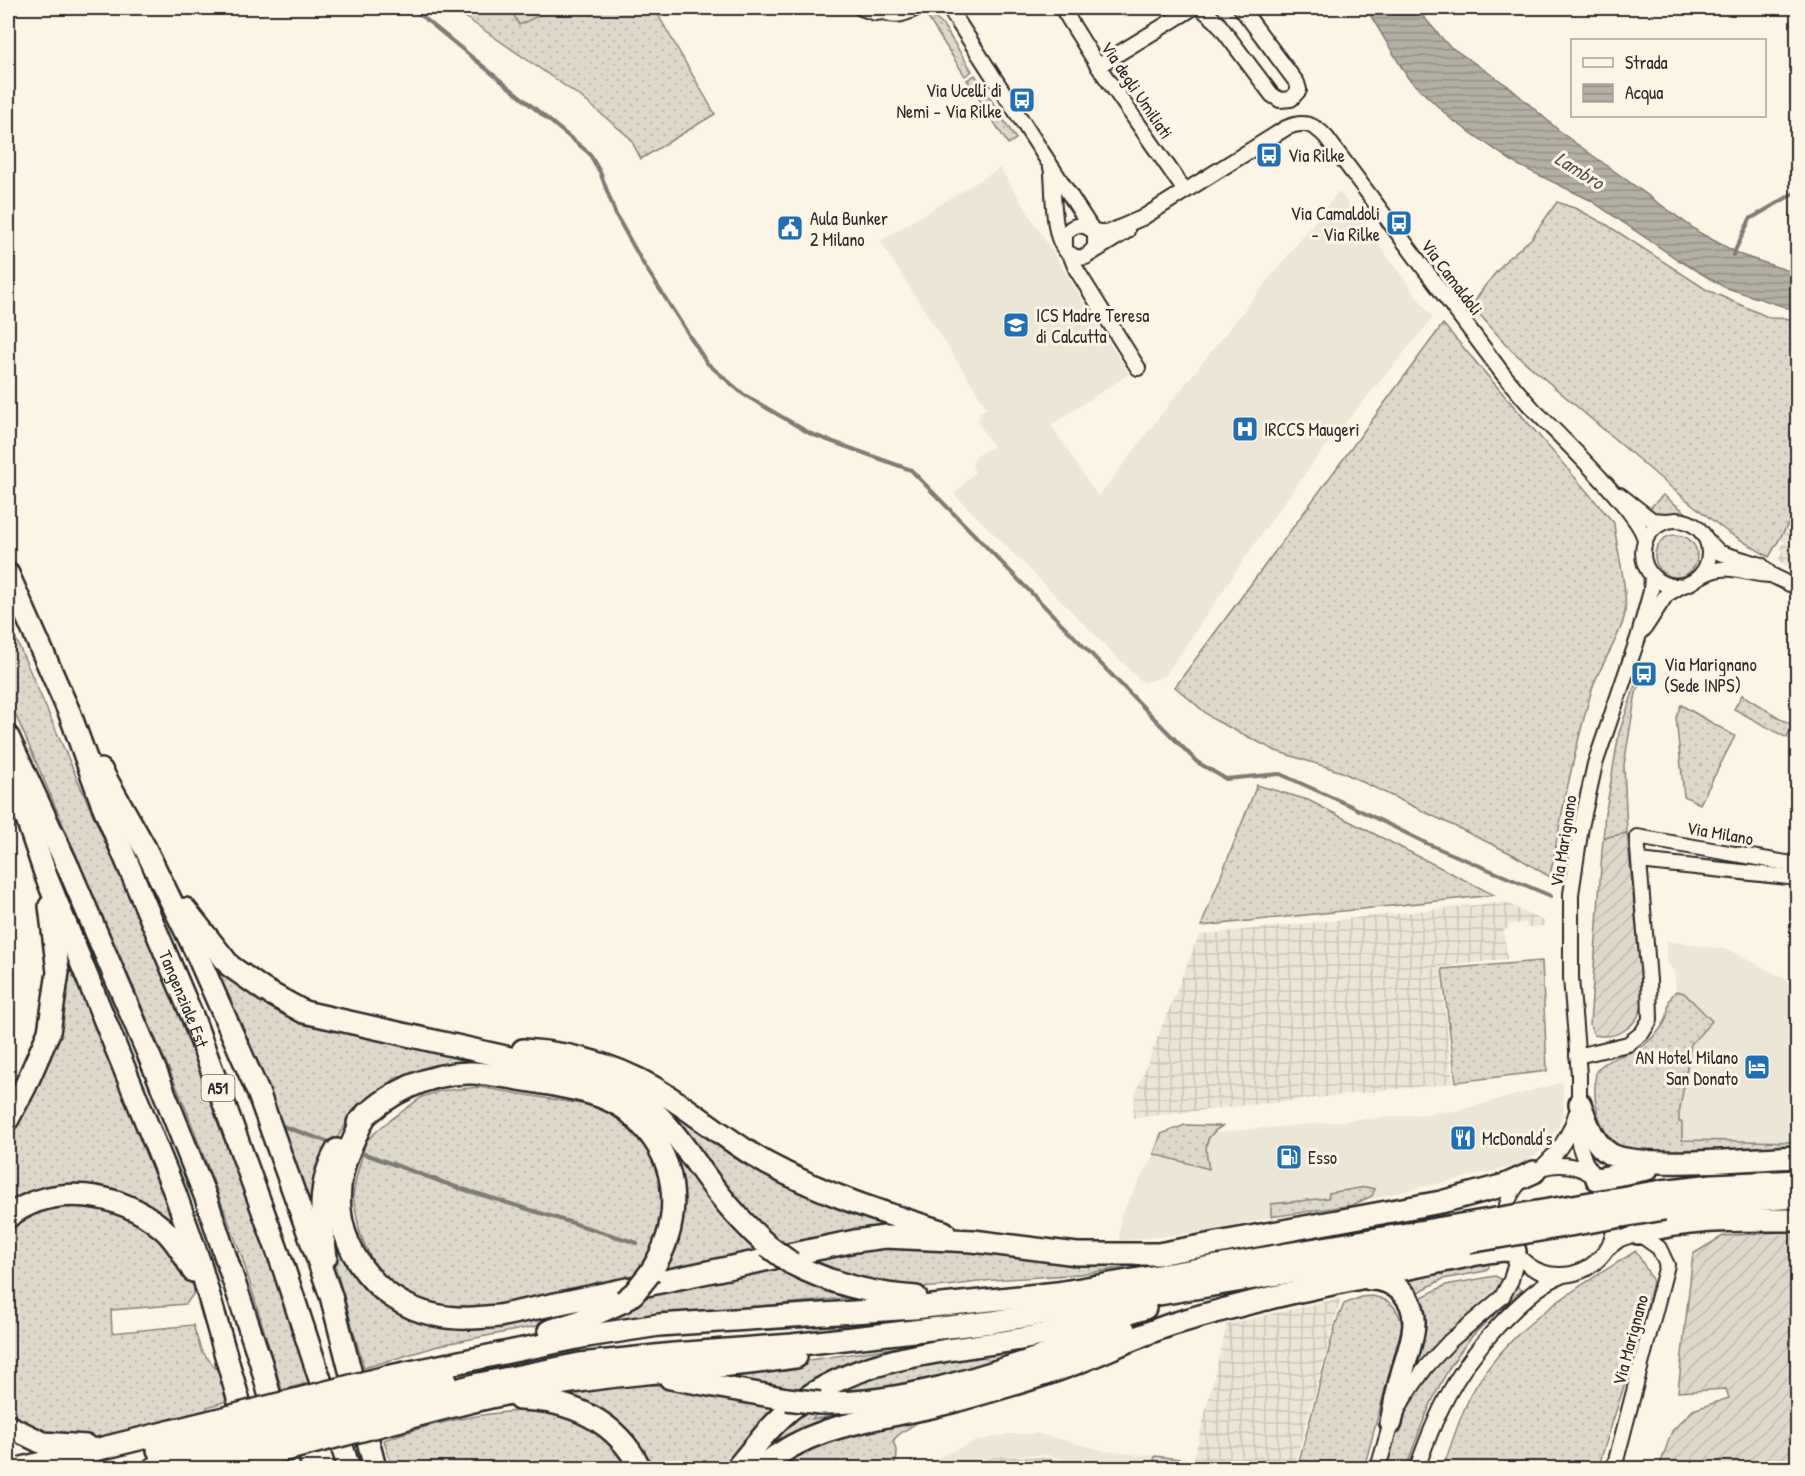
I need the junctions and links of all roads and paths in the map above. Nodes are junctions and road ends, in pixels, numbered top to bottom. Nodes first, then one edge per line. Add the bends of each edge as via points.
1 (861, 8) edge
2 (1062, 8) edge
3 (1193, 8) edge
4 (1201, 8) edge
5 (1241, 8) edge
6 (913, 9) edge
7 (882, 10) edge
8 (949, 10) edge
9 (1098, 66) junction
10 (1051, 167) junction
11 (1185, 191) junction
12 (1142, 218) junction
13 (1092, 231) junction
14 (1068, 252) junction
15 (1089, 255) junction
16 (1138, 368) dead end
17 (1608, 486) junction
18 (1666, 521) junction
19 (1707, 540) junction
20 (1645, 541) junction
21 (8, 574) edge
22 (1771, 575) junction
23 (1652, 576) junction
24 (1701, 576) junction
25 (1682, 586) junction
26 (1797, 588) edge
27 (1638, 638) junction
28 (70, 714) junction
29 (8, 737) edge
30 (8, 759) edge
31 (145, 848) junction
32 (1639, 861) junction
33 (1797, 865) edge
34 (46, 876) junction
35 (1797, 878) edge
36 (393, 1032) junction
37 (1577, 1056) junction
38 (1580, 1104) junction
39 (366, 1114) junction
40 (8, 1119) edge
41 (1797, 1157) edge
42 (1692, 1162) junction
43 (1534, 1172) junction
44 (1597, 1179) junction
45 (1797, 1181) edge
46 (1797, 1197) edge
47 (1663, 1200) junction
48 (8, 1217) edge
49 (1797, 1220) edge
50 (1467, 1233) junction
51 (1638, 1233) junction
52 (973, 1241) junction
53 (1608, 1248) junction
54 (1516, 1253) junction
55 (1329, 1265) junction
56 (1568, 1274) junction
57 (1358, 1279) junction
58 (331, 1296) junction
59 (986, 1300) junction
60 (1076, 1300) junction
61 (1262, 1300) junction
62 (217, 1320) junction
63 (407, 1371) junction
64 (606, 1377) junction
65 (392, 1399) junction
66 (471, 1401) junction
67 (1391, 1423) junction
68 (8, 1426) edge
69 (128, 1443) junction
70 (217, 1449) edge
71 (373, 1459) edge
72 (22, 1468) edge
73 (84, 1468) edge
74 (154, 1468) edge
75 (258, 1468) edge
76 (288, 1468) edge
77 (348, 1468) edge
78 (381, 1468) edge
79 (640, 1468) edge
80 (737, 1468) edge
81 (760, 1468) edge
82 (1378, 1468) edge
83 (1417, 1468) edge
84 (1614, 1468) edge

1 - 7 street via 875,13
2 - 9 street, Via degli Umiliati
3 - 9 street
4 - 5 street via 1217,22 1275,99 1291,99 1299,90 1297,83
6 - 7 street via 897,16
8 - 10 street
9 - 11 street, Via degli Umiliati
10 - 13 street
10 - 14 street via 1054,222
11 - 12 street, Via Camaldoli
11 - 17 street, Via Camaldoli via 1296,124 1309,124 1321,131 1503,374
12 - 13 street via 1107,233
12 - 15 street
13 - 14 street via 1083,225 1072,227 1065,235
13 - 15 street via 1096,244
14 - 15 street via 1080,258
14 - 16 street
17 - 18 street, Via Camaldoli via 1652,520
17 - 20 street, Via Camaldoli via 1642,530
18 - 19 street via 1690,522
18 - 20 street via 1653,529
19 - 22 street via 1720,552 1761,565
19 - 24 street via 1709,559
20 - 23 street via 1644,562
21 - 28 highway, Tangenziale Est / A51
22 - 24 street via 1724,568
22 - 26 street
23 - 25 street via 1666,585
23 - 27 street, Via Marignano via 1652,591
24 - 25 street
25 - 27 street, Via Marignano via 1666,595
27 - 37 street, Via Marignano via 1595,765 1581,827 1573,883 1571,978
28 - 31 highway
28 - 77 highway, Tangenziale Est / A51 via 105,809 193,1018 283,1266
29 - 76 highway via 69,869 202,1188 261,1363
30 - 34 highway
31 - 36 highway via 185,909 230,966 304,1012
31 - 58 highway via 258,1092
32 - 33 street, Via Milano via 1637,837
32 - 35 street, Via Milano
32 - 37 street via 1650,1020 1628,1044
34 - 40 highway via 58,972 49,1032
34 - 62 highway via 176,1193
36 - 52 highway via 552,1052 601,1064 649,1084 766,1162 803,1181 876,1211
36 - 59 highway, bridge via 564,1070 622,1089 668,1126 733,1212 768,1246 791,1263 832,1282 889,1295
37 - 38 street, Via Marignano
38 - 42 highway via 1590,1132 1610,1154 1624,1160
38 - 43 street, Via Marignano via 1566,1138
38 - 44 street, Via Marignano via 1580,1150
39 - 52 highway via 342,1173 339,1207 345,1235 357,1261 379,1287 402,1303 436,1316 499,1316 855,1241 885,1237
39 - 58 highway via 335,1153 326,1179 321,1210
39 - 63 highway, bridge via 403,1089 434,1078 471,1073 594,1093 624,1107 652,1137 671,1184 673,1212 663,1251 641,1285 624,1301 578,1322
41 - 42 highway
42 - 44 highway
43 - 44 street via 1563,1165
43 - 52 highway via 1505,1185 1441,1202 1158,1254 1077,1254
43 - 54 street via 1516,1188 1507,1210 1507,1232
44 - 53 street via 1615,1212 1614,1233
45 - 47 highway via 1713,1185
46 - 47 highway via 1705,1203
47 - 50 highway, bridge
48 - 62 highway via 15,1210 52,1197 91,1195 127,1205 162,1227 185,1254
49 - 51 highway via 1689,1223
50 - 55 highway
50 - 60 highway
51 - 53 street
51 - 84 street, Via Marignano via 1662,1251 1667,1268
53 - 56 street via 1589,1267
54 - 56 street via 1542,1272
54 - 57 highway via 1491,1251
54 - 67 street via 1504,1294 1434,1358
55 - 60 highway
55 - 80 highway via 1101,1322 1021,1339 914,1354 873,1365 837,1380 796,1405
56 - 83 street via 1547,1282 1531,1295 1474,1352 1446,1398
57 - 61 highway
57 - 67 highway via 1394,1285 1409,1300 1414,1313 1415,1326
58 - 71 highway
59 - 60 highway
59 - 63 highway via 659,1325
60 - 64 highway via 1015,1327 968,1335 747,1364
60 - 65 highway via 601,1346 522,1360
61 - 64 highway, bridge via 1159,1318 985,1376 914,1395 863,1402 820,1403 672,1379
61 - 81 highway via 1171,1325 1063,1369 953,1402 835,1427 797,1444
62 - 75 highway
63 - 65 highway
64 - 66 highway
65 - 66 highway
65 - 70 highway, bridge
65 - 70 highway, bridge
66 - 79 highway via 529,1399 574,1408 614,1432
67 - 82 street
68 - 69 highway via 43,1443 80,1447
69 - 70 highway
69 - 72 highway
70 - 73 highway
70 - 74 highway
71 - 78 highway

